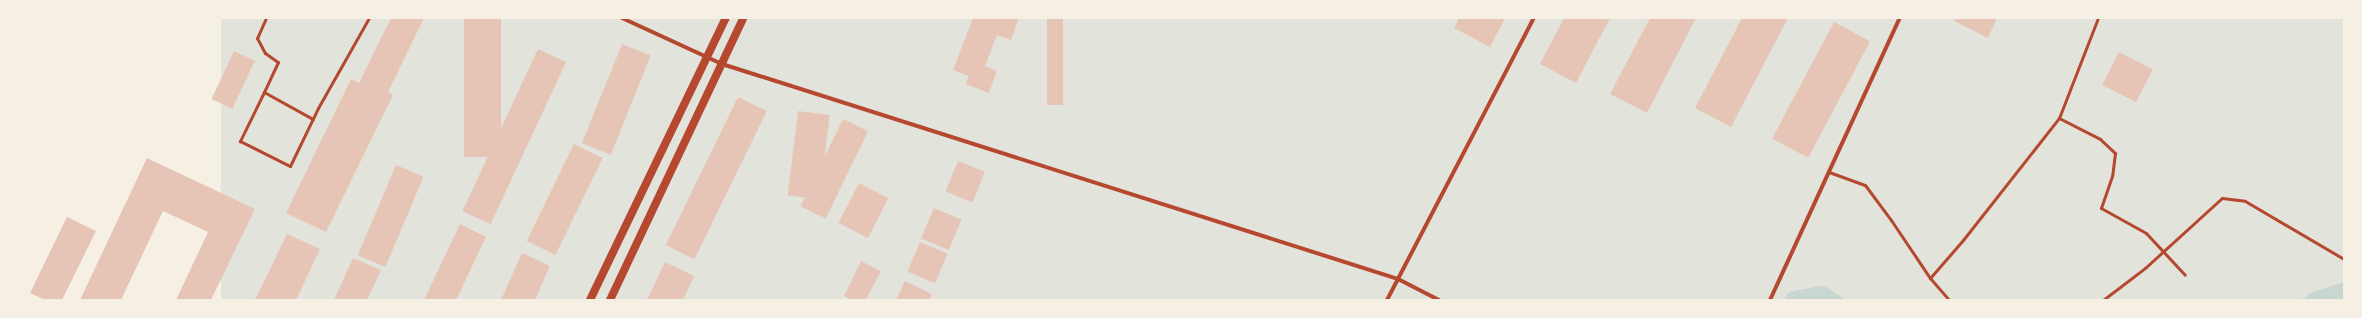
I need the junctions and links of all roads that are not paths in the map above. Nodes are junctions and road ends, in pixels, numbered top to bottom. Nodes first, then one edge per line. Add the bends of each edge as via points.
1 (266, 18) edge
2 (369, 18) edge
3 (622, 18) edge
4 (726, 18) edge
5 (743, 18) edge
6 (1534, 18) edge
7 (1900, 18) edge
8 (2098, 18) edge
9 (707, 58) junction
10 (722, 64) junction
11 (264, 92) junction
12 (2059, 118) junction
13 (313, 119) junction
14 (1829, 172) junction
15 (2164, 252) junction
16 (2344, 259) edge
17 (2185, 275) dead end
18 (1930, 278) junction
19 (1398, 279) junction
20 (590, 300) edge
21 (610, 300) edge
22 (1386, 300) edge
23 (1439, 300) edge
24 (1770, 300) edge
25 (1949, 300) edge
26 (2103, 300) edge

1 - 11 lane via 257,38 264,53 278,62
2 - 13 lane
3 - 9 street
4 - 9 main road
5 - 10 main road
6 - 19 street
7 - 14 street
8 - 12 lane
9 - 10 street
9 - 20 main road
10 - 19 street
10 - 21 main road
11 - 13 lane
11 - 13 lane via 240,141 290,166
12 - 15 lane via 2100,139 2115,153 2112,176 2101,208 2146,234
12 - 18 lane
14 - 18 lane via 1865,185
14 - 24 street
15 - 16 lane via 2222,198 2245,200
15 - 17 lane
15 - 26 lane
18 - 25 lane
19 - 22 street
19 - 23 street

